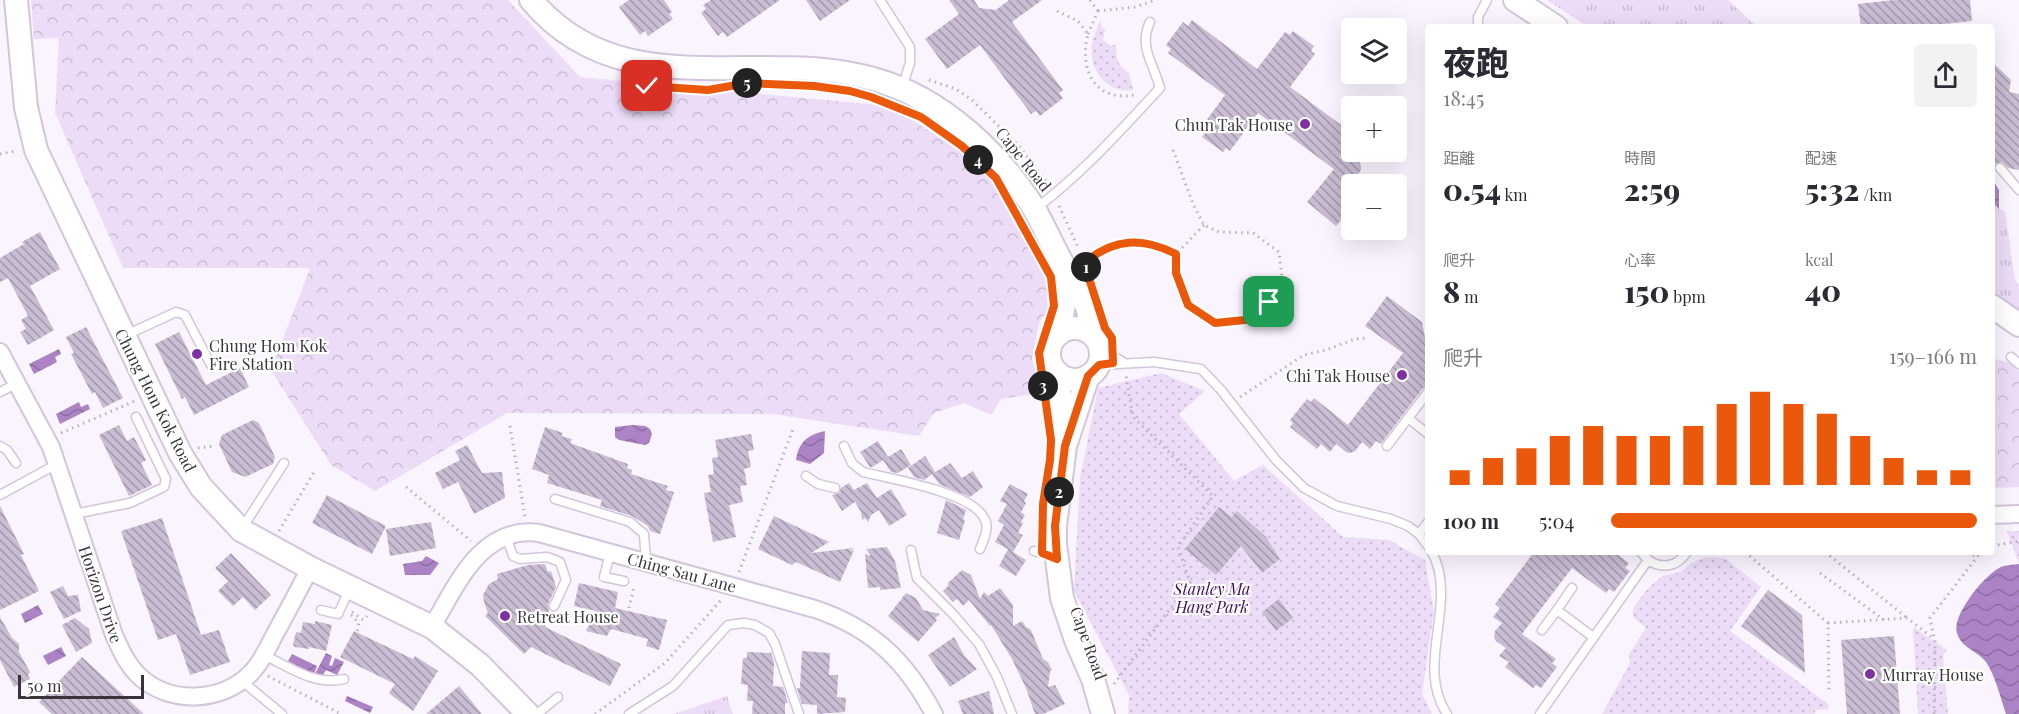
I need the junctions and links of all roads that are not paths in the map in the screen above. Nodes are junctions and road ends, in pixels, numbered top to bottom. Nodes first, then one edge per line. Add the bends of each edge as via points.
1 (16, 0) edge
2 (531, 0) edge
3 (880, 0) edge
4 (1487, 0) edge
5 (1515, 0) edge
6 (1150, 22) dead end
7 (1478, 24) edge
8 (1552, 24) edge
9 (904, 81) junction
10 (2000, 168) dead end
11 (2019, 190) edge
12 (1035, 209) junction
13 (1060, 259) junction
14 (1995, 308) edge
15 (2019, 325) edge
16 (1052, 333) junction
17 (124, 336) junction
18 (0, 352) edge
19 (1095, 356) junction
20 (2011, 357) dead end
21 (1124, 362) junction
22 (2019, 364) edge
23 (212, 367) dead end
24 (1049, 372) junction
25 (18, 383) junction
26 (0, 393) edge
27 (1425, 396) edge
28 (136, 417) dead end
29 (1408, 418) junction
30 (1425, 432) edge
31 (0, 446) edge
32 (844, 446) dead end
33 (1065, 446) junction
34 (1387, 446) dead end
35 (284, 463) dead end
36 (16, 464) dead end
37 (57, 464) junction
38 (806, 476) dead end
39 (835, 488) dead end
40 (0, 495) edge
41 (555, 499) dead end
42 (74, 514) junction
43 (2019, 514) edge
44 (1995, 515) edge
45 (1425, 526) edge
46 (241, 530) junction
47 (1419, 534) junction
48 (506, 536) junction
49 (1425, 542) edge
50 (980, 549) dead end
51 (911, 550) dead end
52 (1034, 551) dead end
53 (610, 553) junction
54 (1433, 555) edge
55 (1644, 555) edge
56 (1685, 555) edge
57 (1057, 559) junction
58 (1648, 560) junction
59 (646, 562) junction
60 (310, 568) junction
61 (624, 581) dead end
62 (350, 587) junction
63 (1572, 588) dead end
64 (554, 606) dead end
65 (321, 610) dead end
66 (1557, 610) junction
67 (432, 627) junction
68 (1542, 630) dead end
69 (1593, 637) junction
70 (264, 655) junction
71 (344, 679) dead end
72 (242, 681) junction
73 (558, 697) dead end
74 (282, 714) edge
75 (528, 714) edge
76 (537, 714) edge
77 (629, 714) edge
78 (799, 714) edge
79 (934, 714) edge
80 (1012, 714) edge
81 (1103, 714) edge
82 (1447, 714) edge
83 (1540, 714) edge

1 - 17 street, Chung Hom Kok Road via 26,107 36,150
2 - 9 street, Cape Road via 555,24 580,41 639,63 838,72
3 - 9 lane via 909,42 911,52
4 - 7 lane
5 - 8 street
6 - 12 lane via 1144,41 1160,88 1096,158
9 - 12 street, Cape Road via 980,141
10 - 11 lane
12 - 13 street, Cape Road
13 - 16 street, Cape Road via 1065,298
13 - 19 street, Cape Road via 1088,309
14 - 15 street
16 - 19 street via 1075,328
16 - 24 street, Cape Road
17 - 23 lane via 176,312 184,315
17 - 46 street, Chung Hom Kok Road via 180,453 201,487
18 - 25 street, Horizon Drive
19 - 21 lane
19 - 21 lane
19 - 24 street via 1072,379
19 - 33 street, Cape Road
20 - 22 lane
21 - 47 lane via 1201,369 1304,488 1337,506 1391,519
24 - 33 street, Cape Road
25 - 26 lane
25 - 37 street, Horizon Drive
27 - 29 lane
28 - 42 lane via 166,480 164,487 130,503
29 - 30 lane
29 - 34 lane
31 - 36 lane via 8,450
32 - 50 lane via 852,463 863,472 958,497 976,507 986,519
33 - 57 street, Cape Road via 1055,526
35 - 46 lane
37 - 40 lane
37 - 42 street, Horizon Drive
38 - 39 lane
41 - 59 lane via 630,522 644,534
42 - 72 street, Horizon Drive via 114,636 123,656 140,677 163,691 190,697 217,693
43 - 44 street
45 - 47 lane
46 - 60 street, Chung Hom Kok Road
47 - 49 lane
48 - 53 street, Ching Sau Lane via 539,533
48 - 64 lane via 513,556 547,557 560,562 566,580
48 - 67 street, Ching Sau Lane via 483,551 465,570
51 - 80 lane via 917,578 979,644
52 - 57 lane
53 - 59 street, Ching Sau Lane
53 - 61 lane via 604,577
54 - 82 lane via 1442,588 1435,684
55 - 58 lane
56 - 58 lane via 1668,566
57 - 81 street, Cape Road via 1062,598
58 - 69 lane
59 - 79 street, Ching Sau Lane via 847,621 877,640 902,664
60 - 62 street, Chung Hom Kok Road
60 - 70 street, Horizon Drive
62 - 65 lane via 338,614
62 - 67 street, Chung Hom Kok Road
63 - 66 lane
66 - 68 lane
66 - 69 lane
67 - 75 street, Chung Hom Kok Road via 480,665
69 - 83 lane
70 - 71 lane via 318,681
70 - 72 street, Horizon Drive
72 - 74 lane
73 - 76 lane
77 - 78 lane via 673,686 728,625 744,623 769,633

